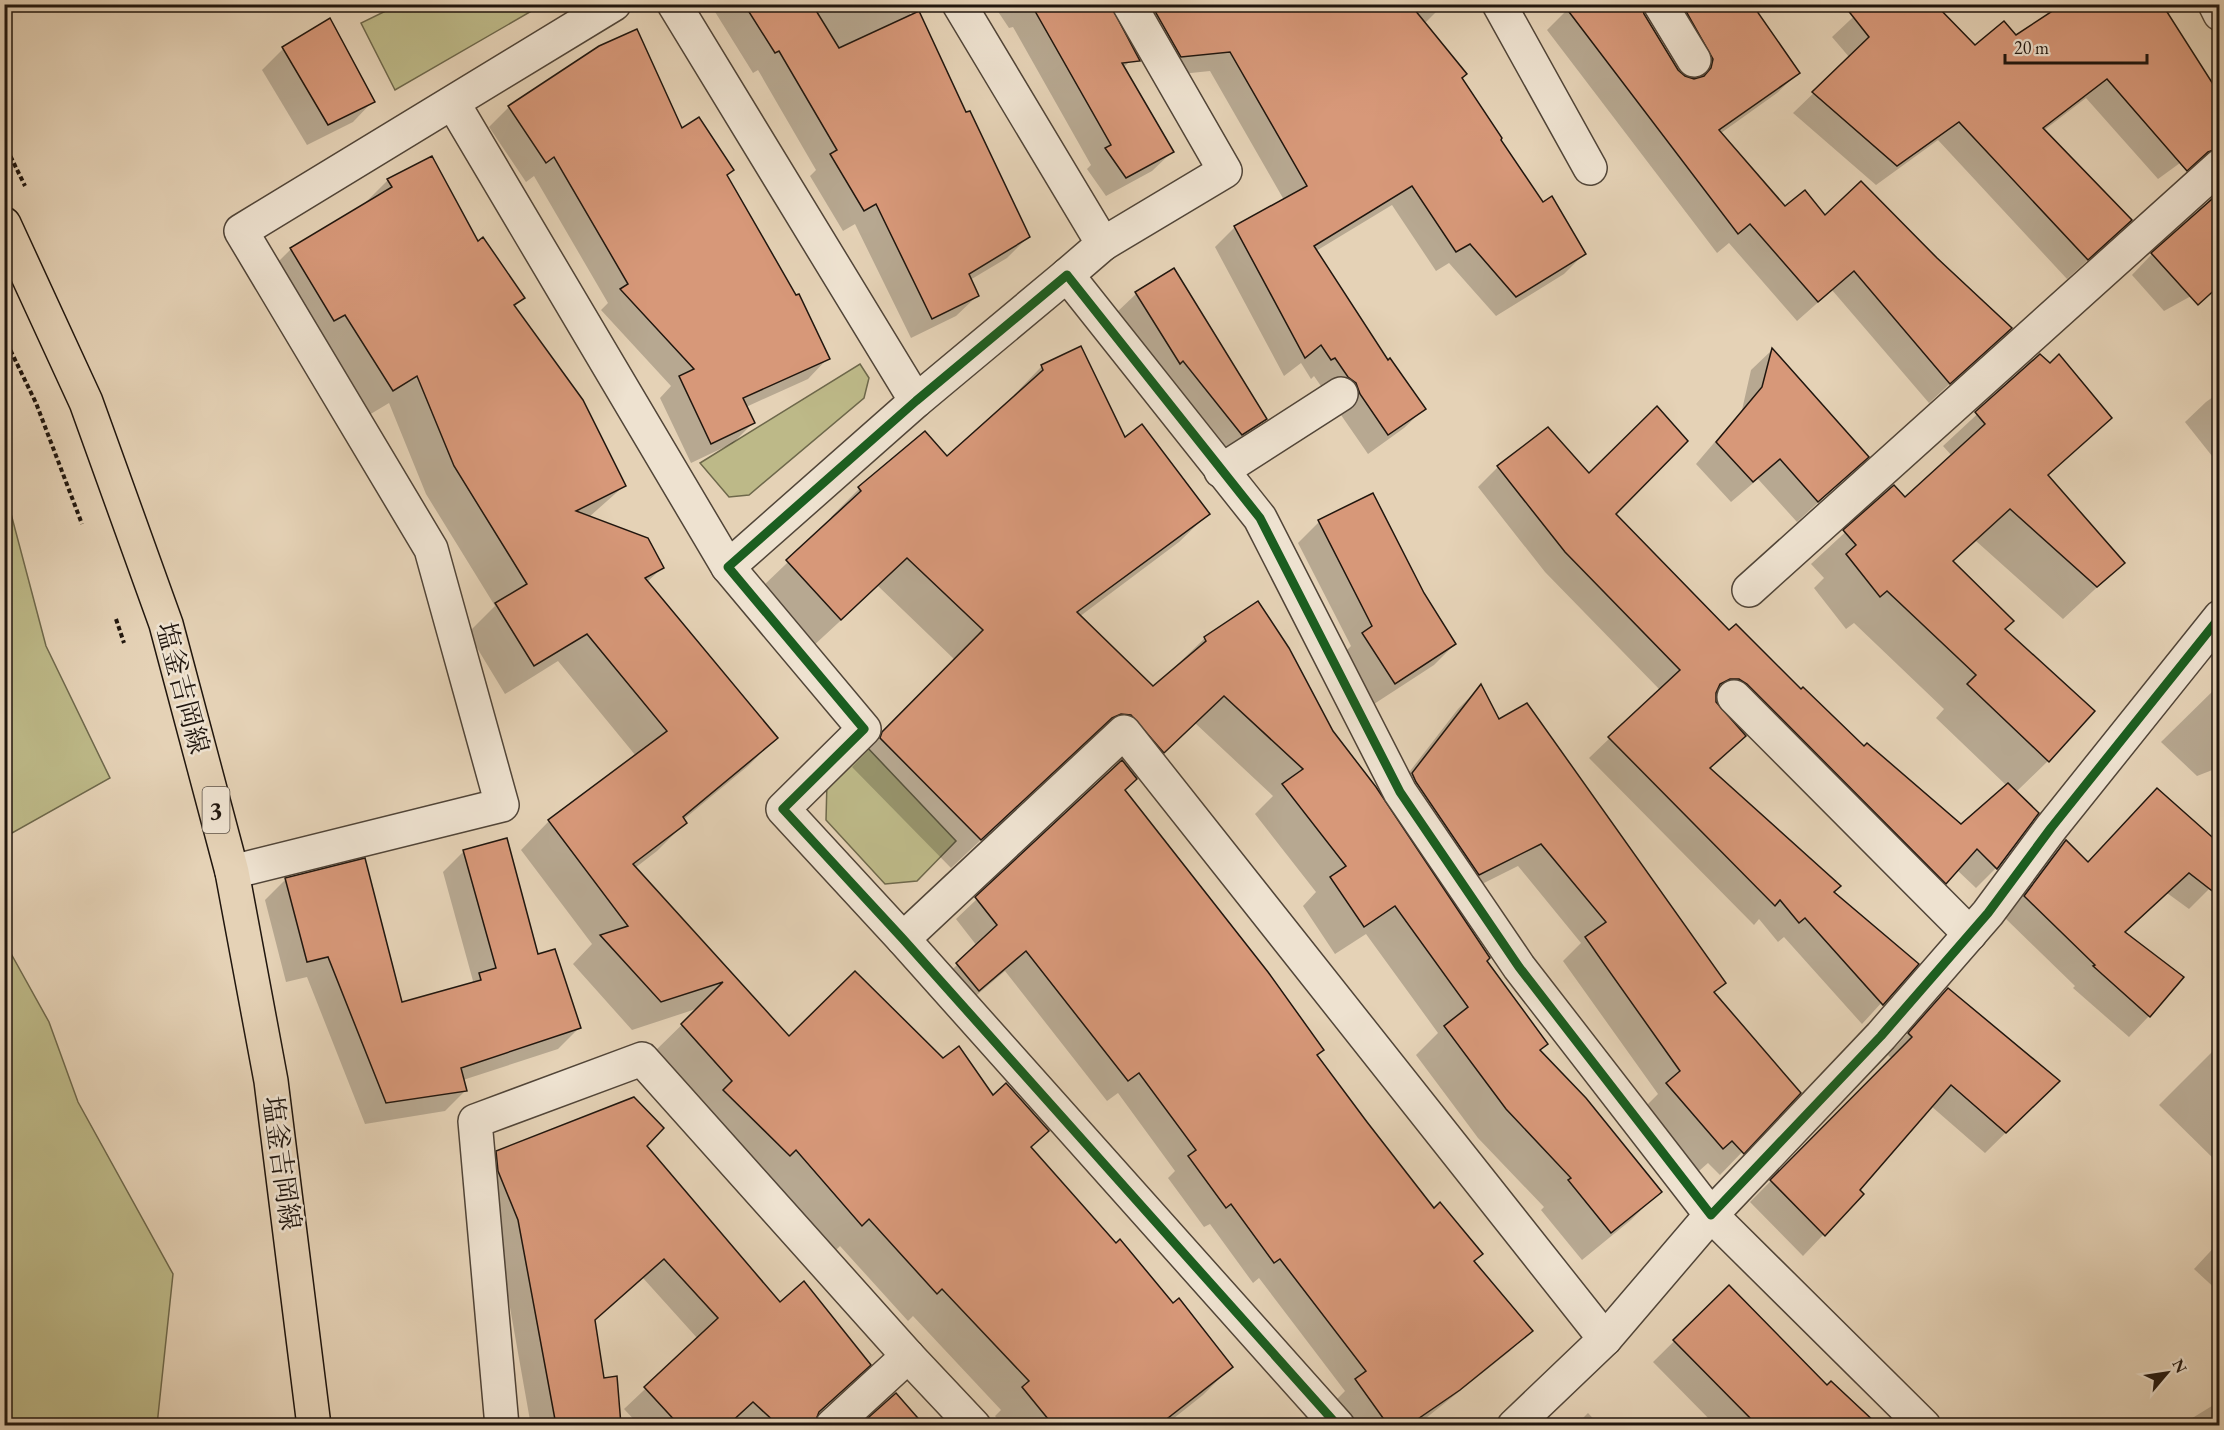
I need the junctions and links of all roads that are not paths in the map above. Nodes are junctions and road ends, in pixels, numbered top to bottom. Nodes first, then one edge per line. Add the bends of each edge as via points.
1 (614, 4) edge
2 (674, 4) edge
3 (959, 4) edge
4 (1129, 4) edge
5 (1499, 4) edge
6 (1660, 4) edge
7 (2215, 4) edge
8 (2220, 14) edge
9 (1694, 60) dead end
10 (453, 103) junction
11 (2220, 166) edge
12 (1590, 168) dead end
13 (4, 224) edge
14 (1103, 244) junction
15 (1067, 275) junction
16 (1341, 394) dead end
17 (916, 401) junction
18 (1221, 471) junction
19 (728, 567) junction
20 (1749, 590) dead end
21 (2220, 617) edge
22 (1734, 697) dead end
23 (232, 872) junction
24 (1970, 934) junction
25 (903, 939) junction
26 (1711, 1215) junction
27 (1605, 1339) junction
28 (908, 1356) junction
29 (314, 1425) edge
30 (502, 1425) edge
31 (832, 1425) edge
32 (974, 1425) edge
33 (1338, 1425) edge
34 (1514, 1425) edge
35 (1924, 1425) edge

1 - 10 street
2 - 17 street
3 - 14 street
4 - 14 street via 1226,171
5 - 12 street
6 - 9 street
7 - 8 street
10 - 19 street
10 - 23 street via 241,231 431,549 501,805
11 - 20 street
13 - 23 main road, 塩釜吉岡線 / 3 via 86,402 166,624
14 - 15 street
15 - 17 street
15 - 18 street
16 - 18 street
17 - 19 street
18 - 26 street via 1260,518 1400,792 1519,967
19 - 25 street via 864,729 783,809
21 - 24 street
22 - 24 street
23 - 29 main road, 塩釜吉岡線 / 3 via 271,1081
24 - 26 street via 1881,1036
25 - 27 street via 1124,732
25 - 33 street
26 - 27 street
26 - 35 street
27 - 34 street
28 - 30 street via 642,1059 475,1121
28 - 31 street
28 - 32 street

